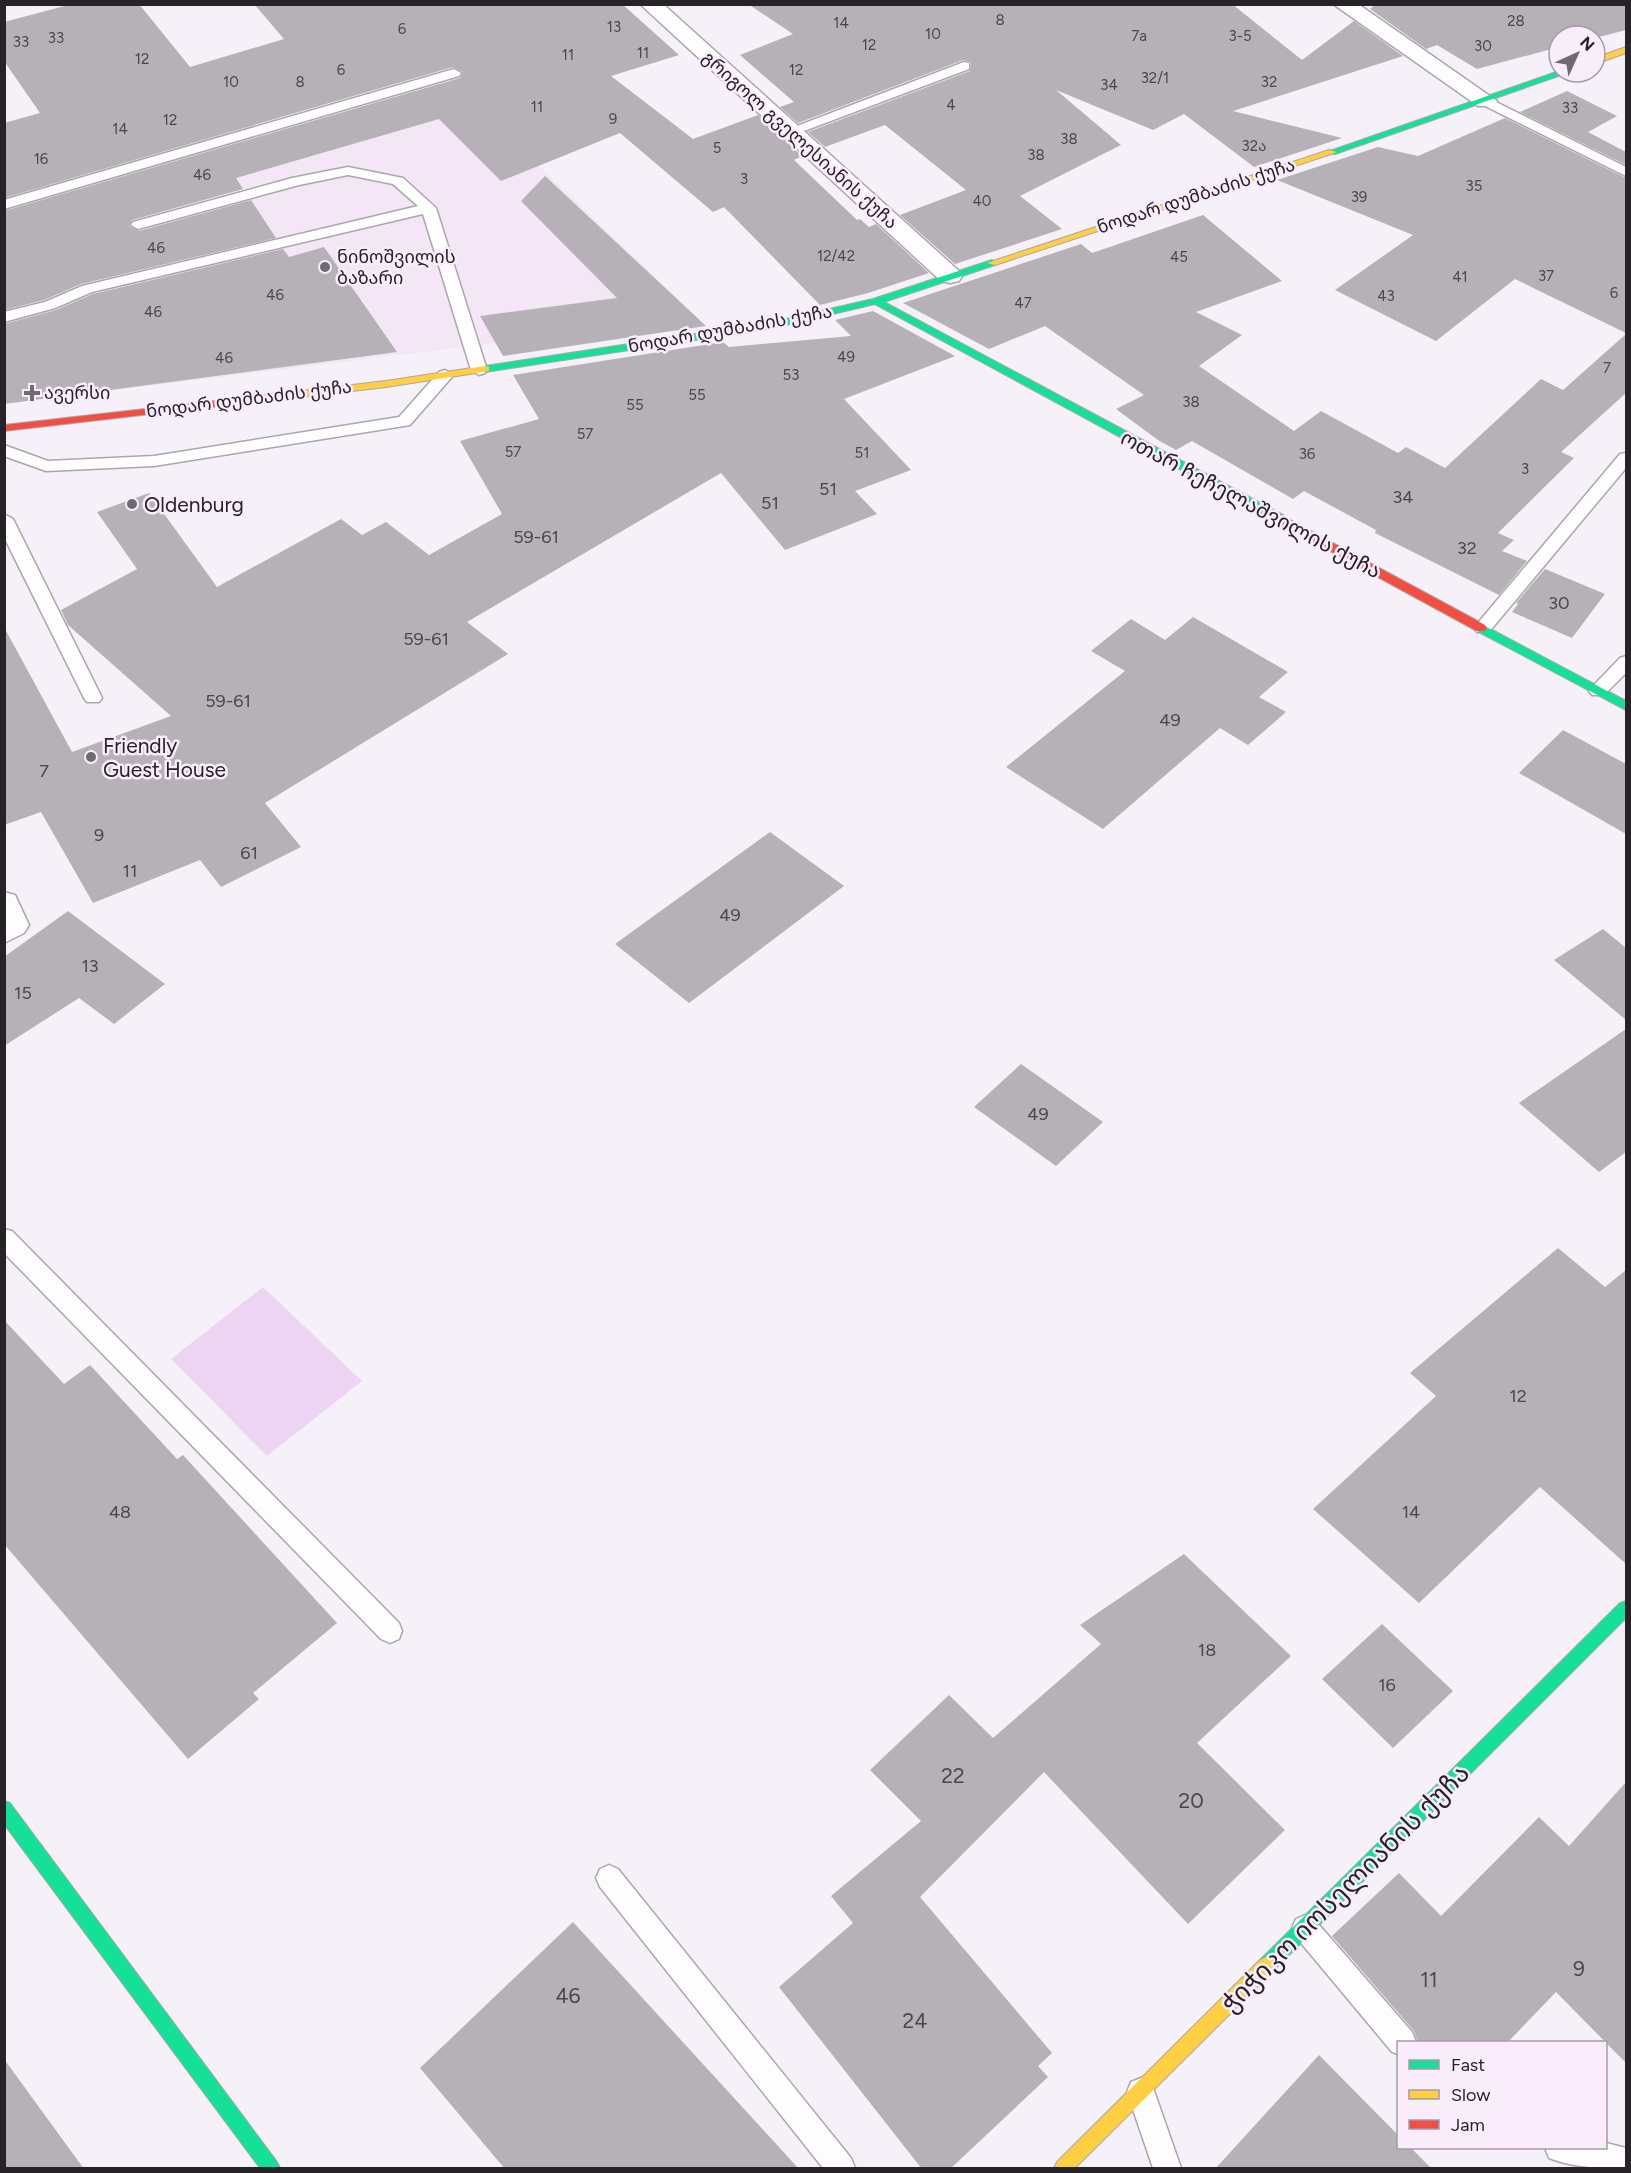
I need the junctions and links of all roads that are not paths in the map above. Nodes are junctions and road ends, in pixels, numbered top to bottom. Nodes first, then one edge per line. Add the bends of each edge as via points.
1 (650, 4) edge
2 (1343, 4) edge
3 (1626, 50) edge
4 (1607, 57) edge
5 (964, 66) dead end
6 (454, 74) dead end
7 (1547, 79) edge
8 (1486, 101) junction
9 (791, 131) junction
10 (1626, 172) edge
11 (4, 205) edge
12 (429, 208) junction
13 (138, 225) dead end
14 (950, 276) junction
15 (876, 301) junction
16 (4, 317) edge
17 (479, 370) junction
18 (445, 375) junction
19 (4, 428) edge
20 (4, 450) edge
21 (1626, 458) edge
22 (4, 519) edge
23 (1483, 628) junction
24 (1626, 662) edge
25 (1598, 691) junction
26 (93, 698) dead end
27 (1626, 706) edge
28 (4, 903) edge
29 (4, 931) edge
30 (4, 1238) edge
31 (1626, 1608) edge
32 (390, 1631) dead end
33 (4, 1809) edge
34 (609, 1878) dead end
35 (1305, 1928) junction
36 (1400, 2041) edge
37 (1141, 2092) junction
38 (1564, 2149) edge
39 (1626, 2162) edge
40 (271, 2169) edge
41 (841, 2169) edge
42 (1064, 2169) edge
43 (1167, 2169) edge

1 - 9 street, გრიგოლ გველესიანის ქუჩა
2 - 8 street
3 - 4 main road
5 - 9 lane
6 - 11 lane
7 - 8 main road, ნოდარ დუმბაძის ქუჩა
8 - 10 lane
8 - 14 main road, ნოდარ დუმბაძის ქუჩა
9 - 14 street, გრიგოლ გველესიანის ქუჩა
12 - 13 lane via 398,181 348,171 297,181
12 - 16 lane via 87,289 50,305
12 - 17 lane
14 - 15 main road, ნოდარ დუმბაძის ქუჩა
15 - 17 main road, ნოდარ დუმბაძის ქუჩა via 773,325
15 - 23 main road, ოთარ ჩეჩელაშვილის ქუჩა
17 - 18 main road, ნოდარ დუმბაძის ქუჩა
18 - 19 main road, ნოდარ დუმბაძის ქუჩა
18 - 20 lane via 404,421 154,461 46,466
21 - 23 lane
22 - 26 lane
23 - 25 main road, ოთარ ჩეჩელაშვილის ქუჩა
24 - 25 lane
25 - 27 main road, ოთარ ჩეჩელაშვილის ქუჩა
28 - 29 street via 13,925
30 - 32 lane
31 - 35 main road, ჭიჭიკო იოსელიანის ქუჩა
33 - 40 main road
34 - 41 lane
35 - 36 lane
35 - 37 main road, ჭიჭიკო იოსელიანის ქუჩა
37 - 42 main road, ჭიჭიკო იოსელიანის ქუჩა
37 - 43 lane
38 - 39 lane

